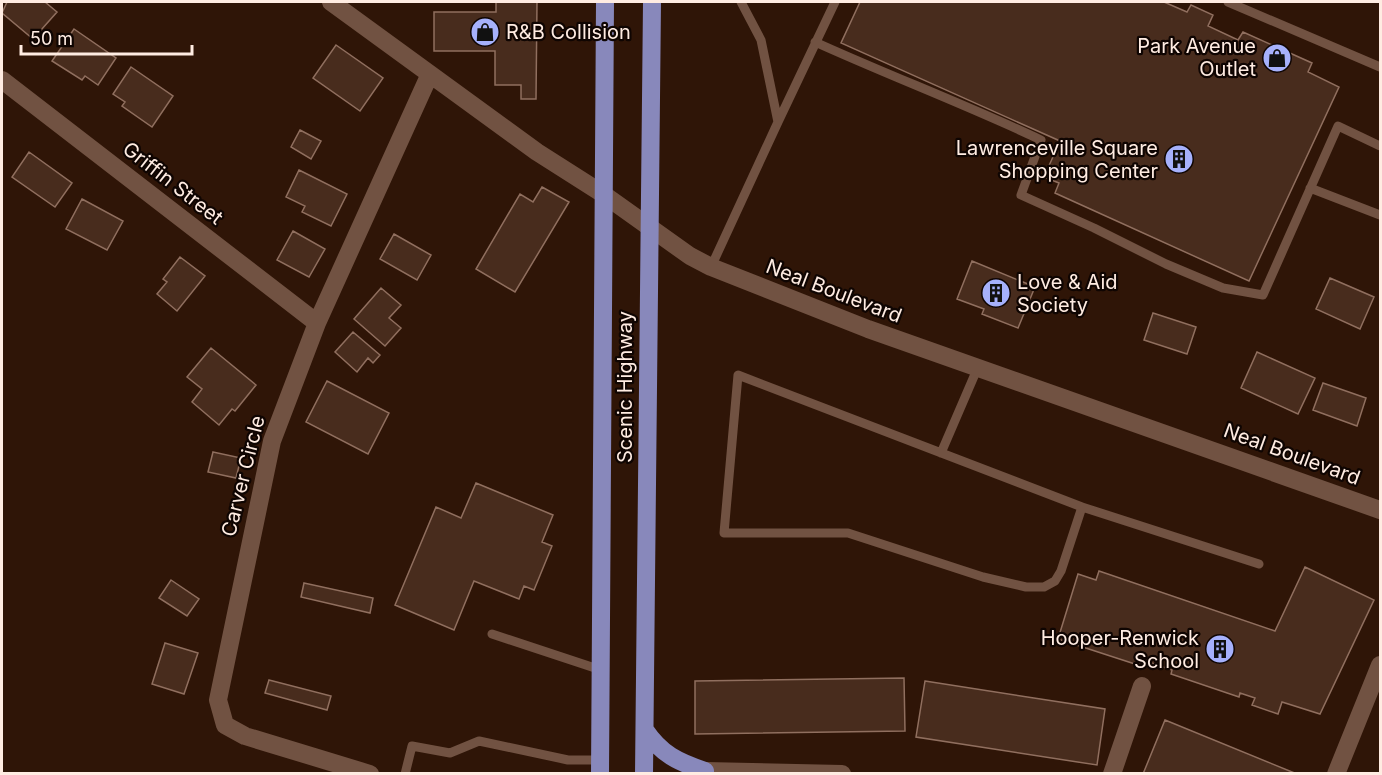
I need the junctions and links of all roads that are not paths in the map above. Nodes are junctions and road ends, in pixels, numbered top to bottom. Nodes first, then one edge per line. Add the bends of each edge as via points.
1 (331, 2) edge
2 (605, 2) edge
3 (652, 2) edge
4 (741, 2) edge
5 (835, 2) edge
6 (1228, 2) edge
7 (815, 42) junction
8 (1380, 67) edge
9 (429, 76) junction
10 (2, 80) edge
11 (778, 122) junction
12 (1380, 146) edge
13 (1310, 188) junction
14 (603, 194) junction
15 (1380, 215) edge
16 (648, 226) junction
17 (711, 267) junction
18 (317, 322) junction
19 (978, 367) junction
20 (941, 453) junction
21 (1082, 507) junction
22 (1380, 510) edge
23 (1259, 564) dead end
24 (492, 634) dead end
25 (1380, 665) edge
26 (601, 670) junction
27 (1142, 686) dead end
28 (645, 730) junction
29 (600, 767) edge
30 (703, 772) edge
31 (370, 774) edge
32 (405, 774) edge
33 (644, 774) edge
34 (842, 774) edge
35 (1112, 774) edge
36 (1336, 774) edge

1 - 9 street, Neal Boulevard
2 - 14 highway, Scenic Highway
3 - 16 highway, Scenic Highway
4 - 11 lane via 761,40
5 - 7 lane
6 - 8 lane
7 - 11 lane
7 - 13 lane via 1041,140 1021,195 1223,288 1263,295
9 - 14 street, Neal Boulevard
9 - 18 street, Carver Circle
10 - 18 street, Griffin Street
11 - 17 lane
12 - 13 lane via 1338,126
13 - 15 lane
14 - 16 street, Neal Boulevard
14 - 26 highway, Scenic Highway
16 - 17 street, Neal Boulevard
16 - 28 highway, Scenic Highway
17 - 19 street, Neal Boulevard
18 - 31 street, Carver Circle via 272,441 218,700 225,725 244,736
19 - 20 lane
19 - 22 street, Neal Boulevard
20 - 21 lane
20 - 21 lane via 738,375 724,533 848,533 983,577 1044,587 1055,581 1060,571
21 - 23 lane
24 - 26 lane
25 - 36 street
26 - 29 highway, Scenic Highway
27 - 35 street
28 - 30 highway via 670,758
28 - 33 highway, Scenic Highway
29 - 32 lane via 479,741 450,753 412,746
30 - 34 street

